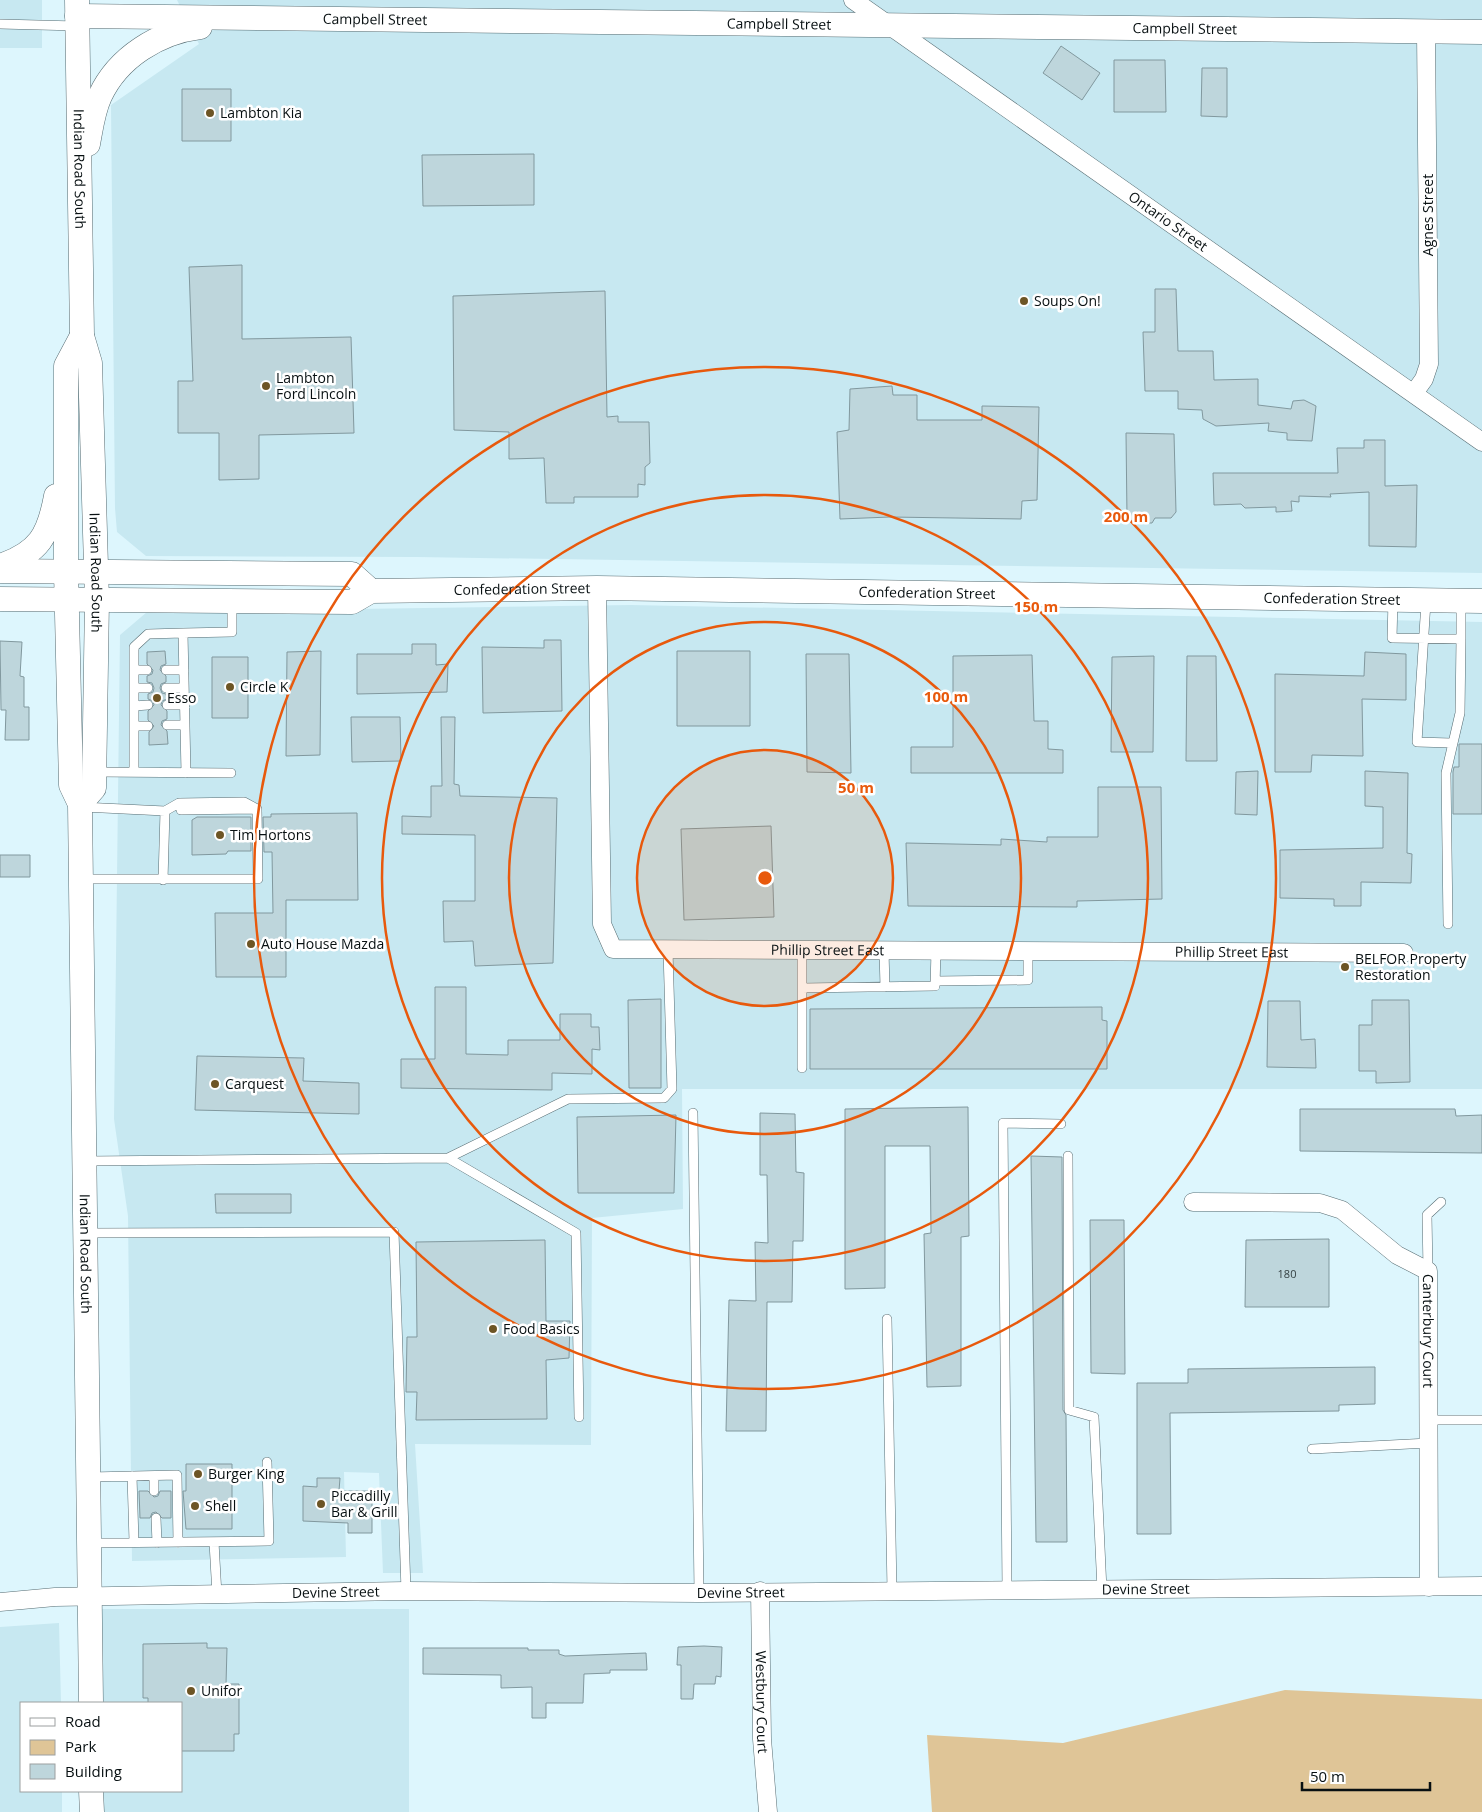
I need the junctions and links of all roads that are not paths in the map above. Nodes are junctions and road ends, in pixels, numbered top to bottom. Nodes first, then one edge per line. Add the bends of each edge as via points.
1 (169, 0) edge
2 (853, 0) edge
3 (77, 14) edge
4 (282, 19) junction
5 (0, 24) edge
6 (887, 24) junction
7 (1426, 32) junction
8 (1482, 32) edge
9 (79, 195) junction
10 (82, 336) junction
11 (1414, 393) junction
12 (66, 415) junction
13 (1482, 442) edge
14 (0, 566) edge
15 (66, 570) junction
16 (96, 570) junction
17 (0, 571) edge
18 (597, 588) junction
19 (371, 591) junction
20 (0, 599) edge
21 (1393, 599) junction
22 (67, 600) junction
23 (97, 600) junction
24 (1426, 600) junction
25 (154, 601) junction
26 (232, 601) junction
27 (1471, 601) edge
28 (183, 633) junction
29 (1424, 638) junction
30 (1461, 639) junction
31 (134, 670) junction
32 (147, 670) dead end
33 (166, 670) dead end
34 (184, 670) junction
35 (134, 688) junction
36 (148, 688) dead end
37 (166, 688) dead end
38 (184, 688) junction
39 (148, 705) dead end
40 (167, 705) dead end
41 (185, 705) junction
42 (134, 706) junction
43 (167, 725) dead end
44 (185, 725) junction
45 (134, 726) junction
46 (148, 726) dead end
47 (94, 741) junction
48 (1451, 743) junction
49 (94, 772) junction
50 (134, 772) junction
51 (186, 773) junction
52 (231, 773) dead end
53 (80, 806) junction
54 (165, 811) junction
55 (81, 879) junction
56 (163, 880) junction
57 (1448, 924) dead end
58 (668, 950) junction
59 (802, 950) junction
60 (884, 951) junction
61 (936, 951) junction
62 (1028, 951) junction
63 (1404, 953) dead end
64 (936, 981) junction
65 (884, 987) junction
66 (802, 988) junction
67 (802, 1068) dead end
68 (693, 1113) dead end
69 (1061, 1124) dead end
70 (1068, 1156) dead end
71 (448, 1158) junction
72 (84, 1161) junction
73 (1193, 1202) dead end
74 (1441, 1202) dead end
75 (85, 1233) junction
76 (1428, 1271) junction
77 (887, 1318) dead end
78 (579, 1417) dead end
79 (1429, 1420) junction
80 (1482, 1420) edge
81 (1429, 1443) junction
82 (1312, 1449) dead end
83 (267, 1462) dead end
84 (132, 1476) junction
85 (154, 1476) junction
86 (88, 1477) junction
87 (154, 1491) dead end
88 (156, 1518) dead end
89 (134, 1542) junction
90 (214, 1542) junction
91 (89, 1543) junction
92 (157, 1543) junction
93 (178, 1543) junction
94 (1482, 1586) edge
95 (1429, 1587) junction
96 (1007, 1589) junction
97 (1102, 1590) junction
98 (406, 1591) junction
99 (760, 1591) junction
100 (892, 1591) junction
101 (699, 1593) junction
102 (217, 1596) junction
103 (90, 1598) junction
104 (0, 1602) edge
105 (91, 1702) edge
106 (91, 1792) edge
107 (92, 1812) edge
108 (768, 1812) edge

1 - 4 main road via 188,6
2 - 6 street, Ontario Street
3 - 4 main road, Campbell Street
3 - 5 lane
3 - 9 main road, Indian Road South
4 - 6 main road, Campbell Street
4 - 9 main road via 180,30 137,52 112,76 100,96
6 - 7 main road, Campbell Street
6 - 11 street, Ontario Street
7 - 8 main road, Campbell Street
7 - 11 street, Agnes Street via 1429,364
9 - 10 main road, Indian Road South
10 - 12 main road, Indian Road South via 66,366
10 - 16 main road, Indian Road South via 90,363
11 - 13 street, Ontario Street
12 - 14 main road via 57,492 49,528 32,550
12 - 15 main road, Indian Road South
15 - 16 main road
15 - 17 main road
15 - 22 main road, Indian Road South
16 - 19 main road via 352,574
16 - 23 main road, Indian Road South
18 - 19 main road, Confederation Street
18 - 21 main road, Confederation Street
18 - 58 street, Phillip Street East via 602,924 613,949
19 - 26 main road, Confederation Street via 352,602
20 - 22 main road, Confederation Street
21 - 24 main road, Confederation Street
21 - 29 lane via 1392,638
22 - 23 main road, Confederation Street
22 - 53 main road, Indian Road South via 71,785
23 - 25 main road, Confederation Street
23 - 47 main road, Indian Road South
24 - 27 main road, Confederation Street
24 - 29 lane
25 - 26 main road, Confederation Street
25 - 47 main road via 126,610 110,627
26 - 28 lane via 232,632
27 - 30 lane
28 - 31 lane via 148,634 134,647
28 - 34 lane
29 - 30 lane
29 - 48 lane via 1417,742
30 - 48 lane via 1460,713
31 - 32 lane
31 - 35 lane
33 - 34 lane
34 - 38 lane
35 - 36 lane
35 - 42 lane
37 - 38 lane
38 - 41 lane
39 - 42 lane
40 - 41 lane
41 - 44 lane
42 - 45 lane
43 - 44 lane
44 - 51 lane
45 - 46 lane
45 - 50 lane
47 - 49 main road, Indian Road South
48 - 57 lane via 1446,773
49 - 50 lane
49 - 53 main road, Indian Road South via 94,788
50 - 51 lane
51 - 52 lane
53 - 54 lane
53 - 55 main road, Indian Road South
54 - 56 lane
54 - 56 lane via 179,803 181,810 257,809 258,879
55 - 56 lane
55 - 72 main road, Indian Road South
58 - 59 street, Phillip Street East
58 - 71 lane via 672,1089 664,1098 568,1100
59 - 60 street, Phillip Street East
59 - 66 lane
60 - 61 street, Phillip Street East
60 - 65 lane
61 - 62 street, Phillip Street East
61 - 64 lane
62 - 63 street, Phillip Street East
62 - 64 lane via 1028,980
64 - 65 lane via 935,986
65 - 66 lane
66 - 67 lane
68 - 101 lane
69 - 96 lane via 1003,1123
70 - 97 lane via 1069,1410 1094,1416
71 - 72 lane
71 - 78 lane via 576,1233
72 - 75 main road, Indian Road South
73 - 76 street, Canterbury Court via 1320,1203 1342,1210 1397,1254
74 - 76 lane via 1427,1215
75 - 86 main road, Indian Road South
75 - 98 lane via 394,1232
76 - 79 street, Canterbury Court
77 - 100 lane
79 - 80 lane
79 - 81 street, Canterbury Court
81 - 82 lane
81 - 95 street, Canterbury Court
83 - 90 lane via 269,1541
84 - 85 lane
84 - 86 lane
84 - 89 lane
85 - 87 lane
85 - 93 lane via 177,1475
86 - 91 main road, Indian Road South
88 - 92 lane
89 - 91 lane
89 - 92 lane
90 - 93 lane
90 - 102 lane
91 - 103 main road, Indian Road South
92 - 93 lane
94 - 95 street, Devine Street
95 - 97 street, Devine Street
96 - 97 street, Devine Street
96 - 100 street, Devine Street
98 - 101 street, Devine Street
98 - 102 street, Devine Street
99 - 100 street, Devine Street
99 - 101 street, Devine Street
99 - 108 street, Westbury Court via 762,1739
102 - 103 street, Devine Street
103 - 104 street, Devine Street via 55,1597
103 - 105 main road, Indian Road South
106 - 107 main road

